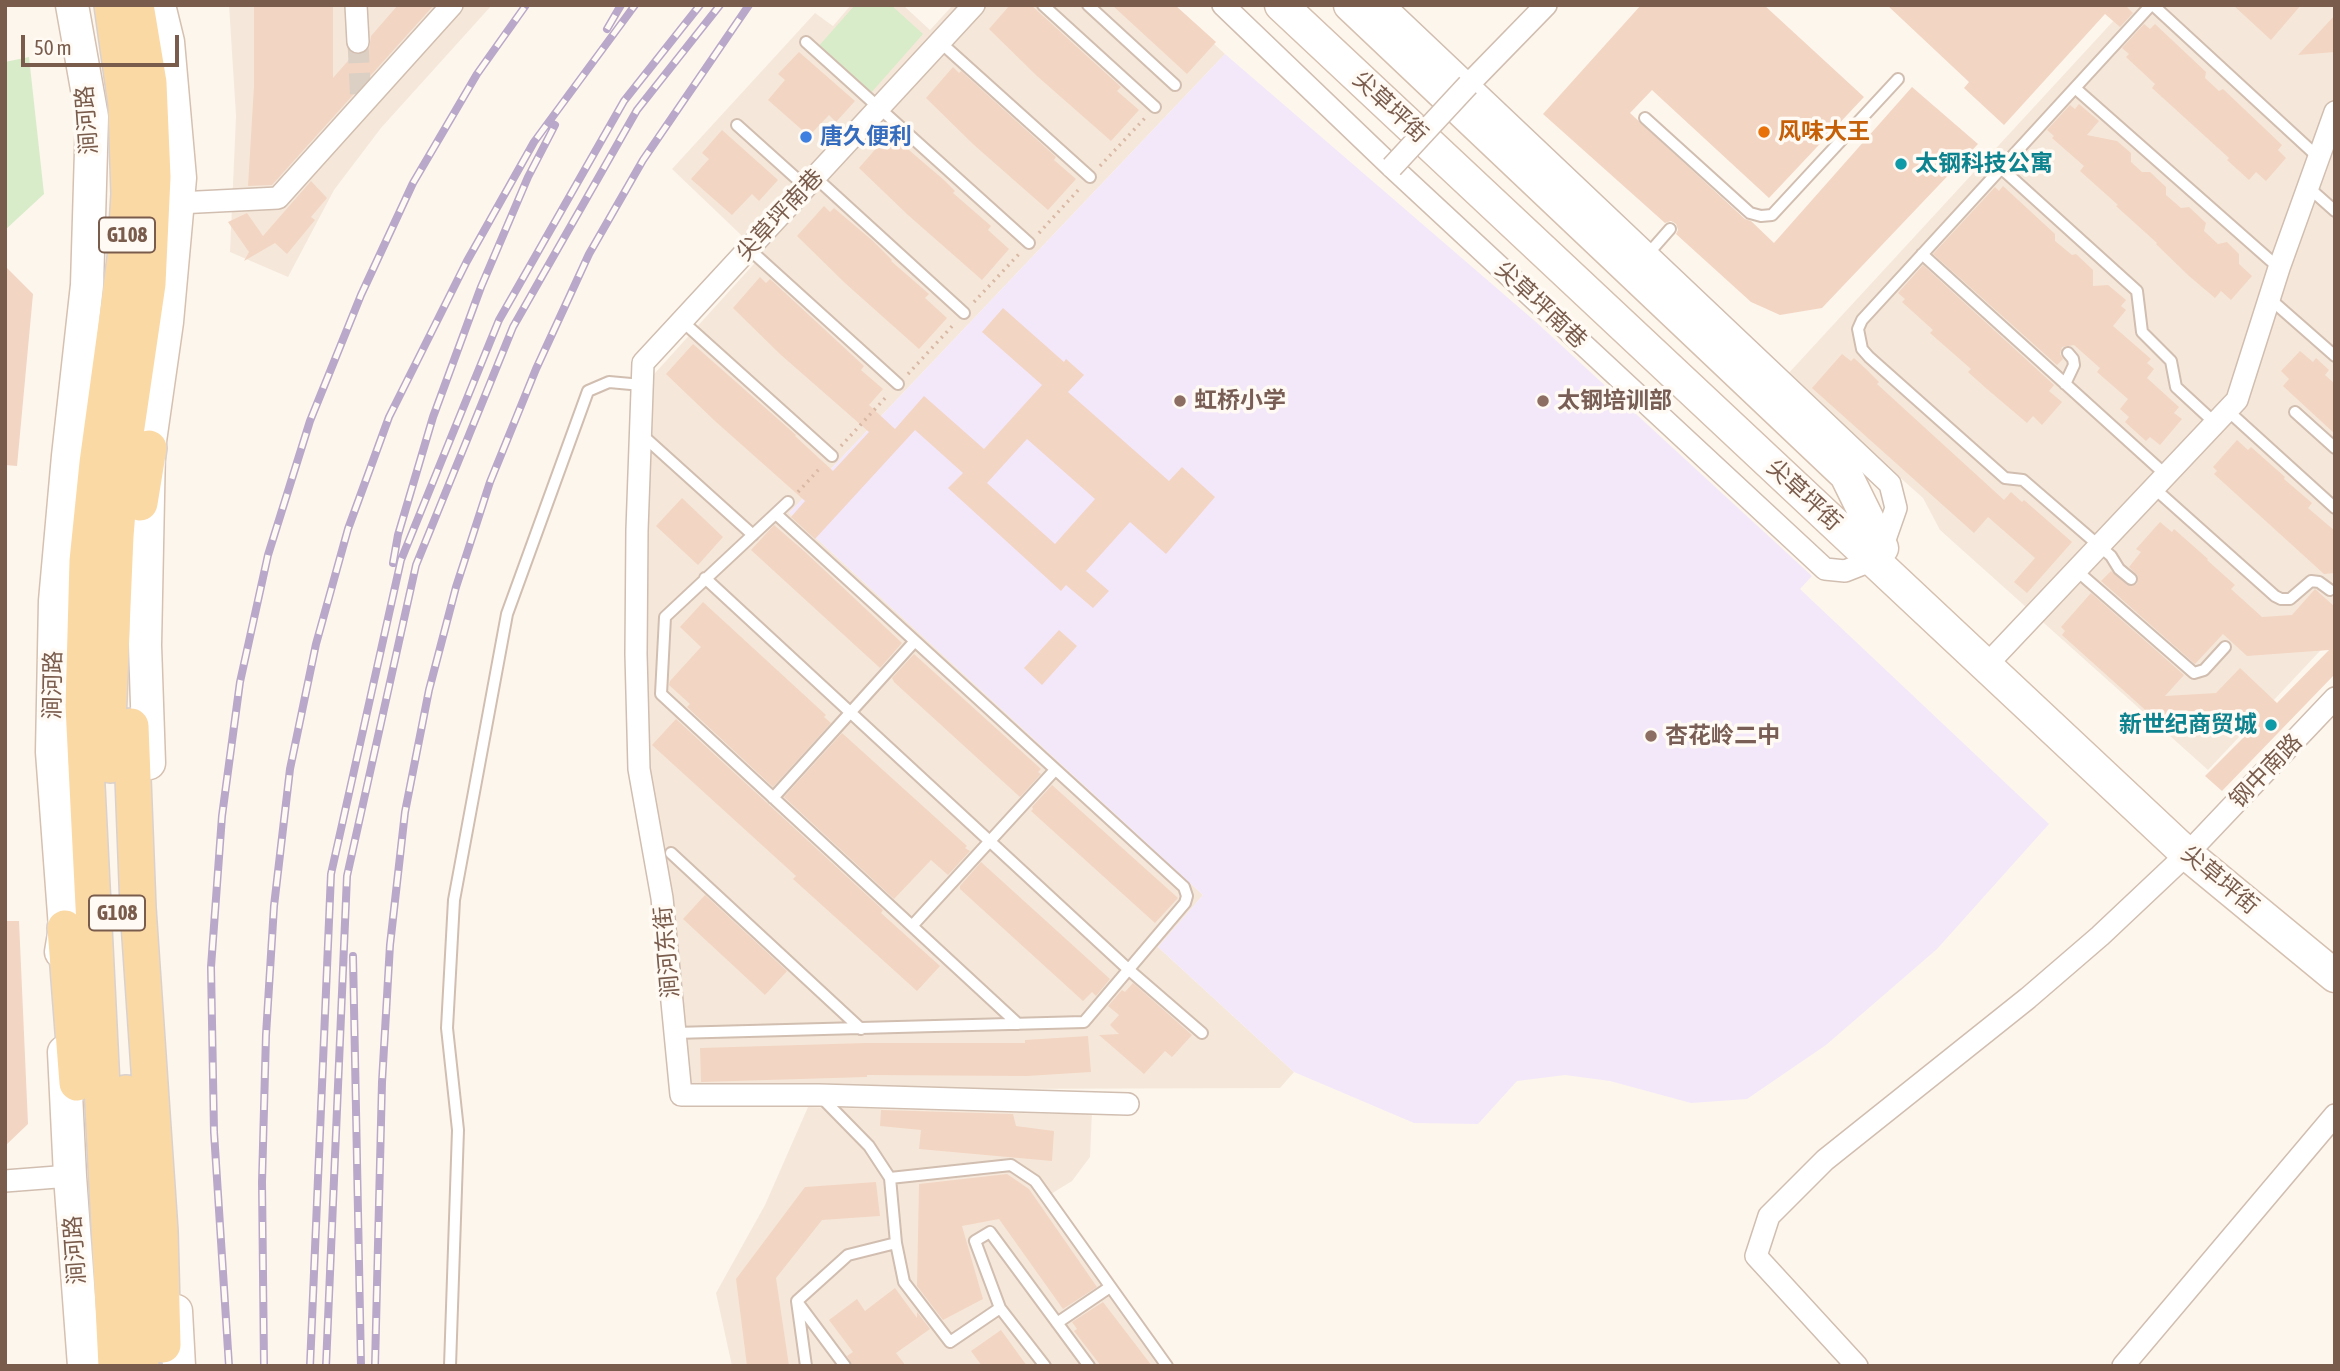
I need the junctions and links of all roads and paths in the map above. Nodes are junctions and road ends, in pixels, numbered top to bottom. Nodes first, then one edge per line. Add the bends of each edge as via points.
1 (72, 5) edge
2 (112, 5) edge
3 (136, 5) edge
4 (159, 5) edge
5 (356, 5) edge
6 (452, 5) edge
7 (974, 5) edge
8 (1043, 5) edge
9 (1088, 5) edge
10 (1223, 5) edge
11 (1255, 5) edge
12 (1281, 5) edge
13 (1304, 5) edge
14 (1350, 5) edge
15 (1384, 5) edge
16 (1546, 5) edge
17 (2152, 5) edge
18 (358, 42) tunnel mouth
19 (806, 42) dead end
20 (940, 42) junction
21 (1898, 79) dead end
22 (1175, 85) dead end
23 (1468, 85) junction
24 (2075, 88) junction
25 (1155, 107) joint
26 (879, 108) junction
27 (2335, 112) edge
28 (1645, 118) dead end
29 (737, 125) dead end
30 (2318, 157) junction
31 (1392, 167) junction
32 (2001, 168) junction
33 (1090, 177) junction
34 (810, 182) junction
35 (2307, 187) junction
36 (178, 203) junction
37 (2335, 211) edge
38 (1671, 229) dead end
39 (1029, 243) junction
40 (749, 249) junction
41 (1648, 254) junction
42 (1922, 254) junction
43 (2279, 268) junction
44 (2269, 298) junction
45 (964, 313) junction
46 (682, 321) junction
47 (2068, 353) dead end
48 (2335, 356) edge
49 (643, 363) joint
50 (898, 384) junction
51 (2065, 384) junction
52 (642, 385) junction
53 (2295, 412) dead end
54 (2221, 416) junction
55 (639, 432) junction
56 (149, 448) junction
57 (2335, 448) edge
58 (832, 456) junction
59 (2160, 481) junction
60 (788, 502) joint
61 (2335, 508) edge
62 (776, 514) junction
63 (753, 535) junction
64 (2099, 546) junction
65 (1878, 554) junction
66 (2076, 570) junction
67 (705, 578) junction
68 (2131, 579) dead end
69 (2330, 590) dead end
70 (915, 642) junction
71 (2225, 647) dead end
72 (1996, 655) junction
73 (2335, 698) edge
74 (850, 712) junction
75 (1055, 770) junction
76 (773, 798) junction
77 (989, 841) junction
78 (2192, 849) junction
79 (671, 853) dead end
80 (912, 926) junction
81 (65, 928) junction
82 (2335, 953) edge
83 (1128, 969) junction
84 (2335, 976) edge
85 (1018, 1024) junction
86 (861, 1029) junction
87 (674, 1033) junction
88 (1202, 1033) dead end
89 (819, 1095) junction
90 (1128, 1104) dead end
91 (2335, 1115) edge
92 (70, 1176) junction
93 (890, 1178) junction
94 (5, 1181) edge
95 (896, 1244) junction
96 (1110, 1287) junction
97 (796, 1301) junction
98 (1000, 1308) junction
99 (1057, 1323) junction
100 (84, 1366) edge
101 (96, 1366) edge
102 (116, 1366) edge
103 (141, 1366) edge
104 (163, 1366) edge
105 (178, 1366) edge
106 (450, 1366) edge
107 (806, 1366) edge
108 (845, 1366) edge
109 (1045, 1366) edge
110 (1089, 1366) edge
111 (1167, 1366) edge
112 (1857, 1366) edge
113 (2123, 1366) edge

1 - 81 main road, 涧河路 via 92,117 88,285 55,601 52,752
2 - 102 main road, 涧河路 / G108 via 126,104 129,194 87,561 83,706
3 - 103 main road, G108 via 149,83 153,177 148,284 122,461 108,722
4 - 36 main road via 169,56 180,178
5 - 18 street
6 - 36 street via 278,198
7 - 20 street, 尖草坪南巷
8 - 25 lane
9 - 22 lane
10 - 31 street, 尖草坪南巷
11 - 65 main road via 1798,517
12 - 65 main road, 尖草坪街
13 - 65 main road, 尖草坪街
14 - 65 main road via 1846,475
15 - 23 street
16 - 23 street
17 - 24 lane
17 - 30 lane
19 - 26 lane
20 - 26 street, 尖草坪南巷
20 - 33 lane
21 - 28 lane via 1772,215 1750,213
23 - 31 street, bridge
23 - 41 street
24 - 32 lane
24 - 43 lane
25 - 33 path
26 - 34 street, 尖草坪南巷
26 - 39 lane
27 - 30 street
29 - 34 lane
30 - 35 street
31 - 65 street, 尖草坪南巷 via 1825,569 1845,570
32 - 42 lane
32 - 54 lane via 2137,291 2142,332 2171,361 2175,387
33 - 39 path
34 - 40 street, 尖草坪南巷
34 - 45 lane
35 - 37 lane
35 - 43 street
36 - 56 main road
38 - 41 lane
39 - 45 path
40 - 46 street, 尖草坪南巷
40 - 50 lane
41 - 65 street via 1890,484 1896,508
42 - 51 lane
42 - 64 lane via 1862,320 1858,330 1862,349 2005,478 2023,480
43 - 44 street
44 - 48 lane
44 - 54 street via 2236,400
45 - 50 path
46 - 49 street, 尖草坪南巷
46 - 58 lane
47 - 51 lane via 2074,365
49 - 52 street, 涧河东街
50 - 58 path
51 - 59 lane
52 - 55 street, 涧河东街
52 - 106 lane via 609,382 588,391 507,614 454,900 447,1028 458,1130
53 - 57 lane
54 - 59 street
54 - 61 lane
55 - 63 lane
55 - 87 street, 涧河东街 via 639,769 662,898
56 - 104 main road via 131,596 132,772 160,1231
56 - 105 main road via 145,659
58 - 60 path
59 - 64 street
59 - 69 lane via 2275,596 2290,599 2311,581
60 - 62 lane
62 - 63 lane
62 - 70 lane
63 - 67 lane
64 - 66 street
64 - 68 lane
65 - 72 main road, 尖草坪街
65 - 78 main road, 尖草坪街
66 - 71 lane via 2194,673 2204,670
66 - 72 street
67 - 74 lane
67 - 76 lane via 664,617 661,694
70 - 74 lane
70 - 75 lane
72 - 78 main road, 尖草坪街
73 - 78 street, 钢中南路
74 - 76 lane
74 - 77 lane
75 - 77 lane
75 - 83 lane via 1184,887 1185,902
76 - 80 lane
77 - 80 lane
77 - 83 lane
78 - 82 main road, 尖草坪街
78 - 84 main road, 尖草坪街
78 - 112 street, 钢中南路 via 2101,936 1825,1160 1769,1216 1756,1256
79 - 86 lane
80 - 85 lane
81 - 92 main road, 涧河路 via 59,960
81 - 101 main road
83 - 85 lane via 1084,1022
83 - 88 lane
85 - 86 lane
86 - 87 lane
87 - 89 street, 涧河东街 via 681,1095
89 - 90 street, 涧河东街
89 - 93 lane via 869,1146
91 - 113 street
92 - 94 street
92 - 100 main road, 涧河路
93 - 95 lane
93 - 96 lane via 1011,1165 1035,1181
95 - 97 lane via 848,1255
95 - 98 lane via 904,1282 950,1342
96 - 99 lane
96 - 111 lane
97 - 107 lane
97 - 108 lane
98 - 99 lane via 975,1241 990,1232
98 - 109 lane
99 - 110 lane

